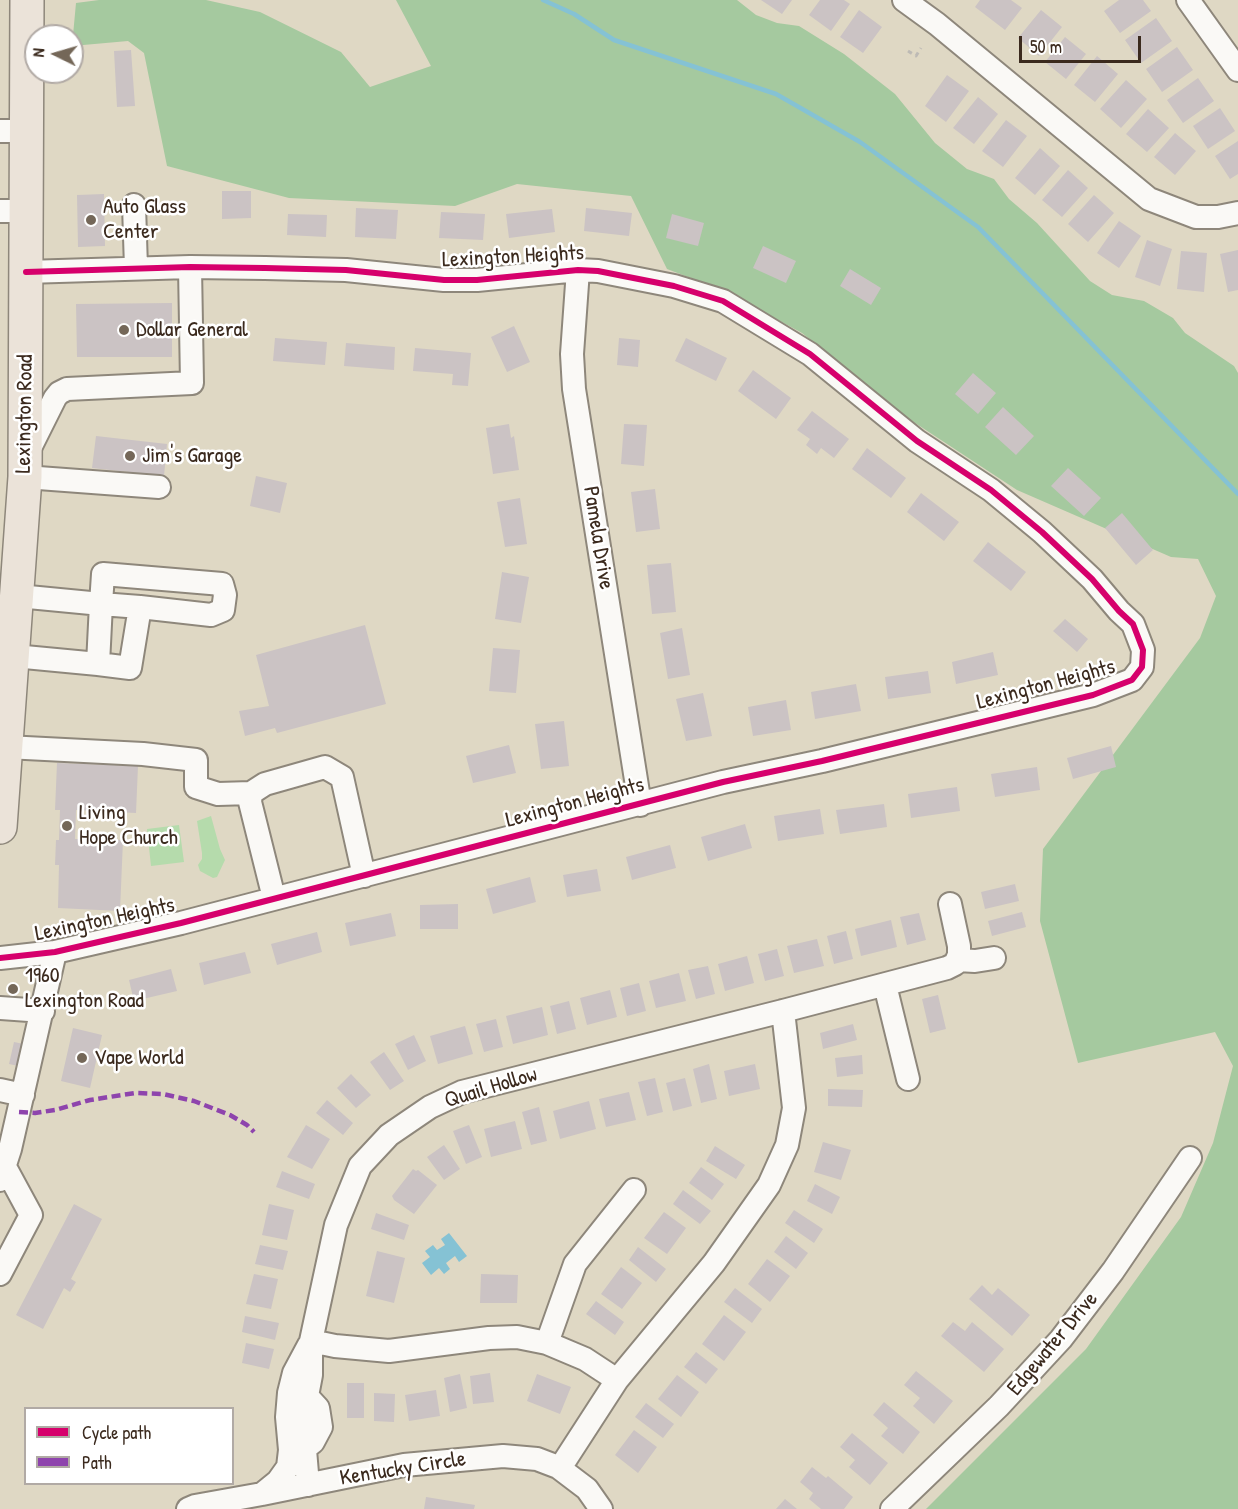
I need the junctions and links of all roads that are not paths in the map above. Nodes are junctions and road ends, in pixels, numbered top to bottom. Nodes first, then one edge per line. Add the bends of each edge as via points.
1 (27, 0) edge
2 (904, 0) edge
3 (1188, 0) edge
4 (928, 7) edge
5 (1238, 70) edge
6 (13, 131) edge
7 (134, 205) dead end
8 (13, 211) edge
9 (1238, 213) edge
10 (190, 267) junction
11 (136, 268) junction
12 (578, 270) junction
13 (26, 272) junction
14 (25, 468) junction
15 (159, 488) dead end
16 (18, 596) junction
17 (101, 604) junction
18 (140, 607) junction
19 (14, 656) junction
20 (98, 664) junction
21 (6, 747) junction
22 (251, 793) junction
23 (640, 805) junction
24 (0, 827) edge
25 (364, 876) junction
26 (274, 898) junction
27 (950, 904) dead end
28 (55, 952) junction
29 (0, 958) edge
30 (994, 958) dead end
31 (957, 960) junction
32 (885, 985) junction
33 (0, 1008) edge
34 (43, 1011) junction
35 (783, 1011) junction
36 (908, 1079) dead end
37 (0, 1090) edge
38 (23, 1095) junction
39 (1190, 1158) dead end
40 (4, 1160) edge
41 (634, 1190) dead end
42 (0, 1274) edge
43 (311, 1341) junction
44 (547, 1343) junction
45 (617, 1380) junction
46 (298, 1394) junction
47 (297, 1449) junction
48 (560, 1468) junction
49 (309, 1485) junction
50 (262, 1494) junction
51 (188, 1509) edge
52 (601, 1509) edge
53 (892, 1509) edge

1 - 6 highway, Lexington Road
2 - 4 street
3 - 5 street
4 - 9 street via 1149,200 1196,217
6 - 8 highway, Lexington Road
7 - 11 street
8 - 13 highway, Lexington Road
10 - 11 street, Lexington Heights
10 - 12 street, Lexington Heights via 346,270 444,280
10 - 14 street via 192,383 67,389 59,393
11 - 13 street, Lexington Heights
12 - 23 street, Pamela Drive via 572,354 574,389
12 - 23 street, Lexington Heights via 674,286 723,301 810,354 917,441 991,490 1042,532 1133,624 1143,650 1142,667 1132,680 1092,695
13 - 14 highway, Lexington Road
14 - 15 street
14 - 16 highway, Lexington Road
16 - 17 street
16 - 19 highway, Lexington Road
17 - 18 street
17 - 18 street via 103,574 222,584 225,595 223,610 211,615
17 - 20 street
18 - 20 street via 130,668
19 - 20 street
19 - 21 highway, Lexington Road
21 - 22 street via 196,760 196,787 218,794
21 - 24 highway, Lexington Road
22 - 25 street via 266,784 325,767 342,777
22 - 26 street
23 - 25 street, Lexington Heights
25 - 26 street, Lexington Heights
26 - 28 street, Lexington Heights
27 - 31 street via 959,946
28 - 29 street, Lexington Heights
28 - 34 street
30 - 31 street
31 - 32 street, Quail Hollow via 947,968
32 - 35 street, Quail Hollow
32 - 36 street
33 - 34 street
34 - 38 street
35 - 43 street, Quail Hollow via 462,1092 430,1107 388,1135 360,1166 344,1203
35 - 45 street via 794,1108 787,1145 769,1185 714,1263
37 - 38 street
38 - 40 street
39 - 53 street, Edgewater Drive via 1061,1339 999,1406
40 - 42 street via 31,1215
41 - 44 street via 574,1264
43 - 44 street via 389,1351 489,1338 517,1337
43 - 46 street, Quail Hollow via 294,1373
44 - 45 street via 585,1359
45 - 48 street
46 - 47 street, Quail Hollow via 287,1430
46 - 47 street via 318,1408 321,1427 313,1442
47 - 49 street, Quail Hollow
47 - 50 street, Quail Hollow via 278,1481
48 - 49 street, Kentucky Circle via 537,1460 503,1456 404,1465
48 - 52 street, Kentucky Circle via 587,1489
49 - 50 street, Kentucky Circle
50 - 51 street, Kentucky Circle

